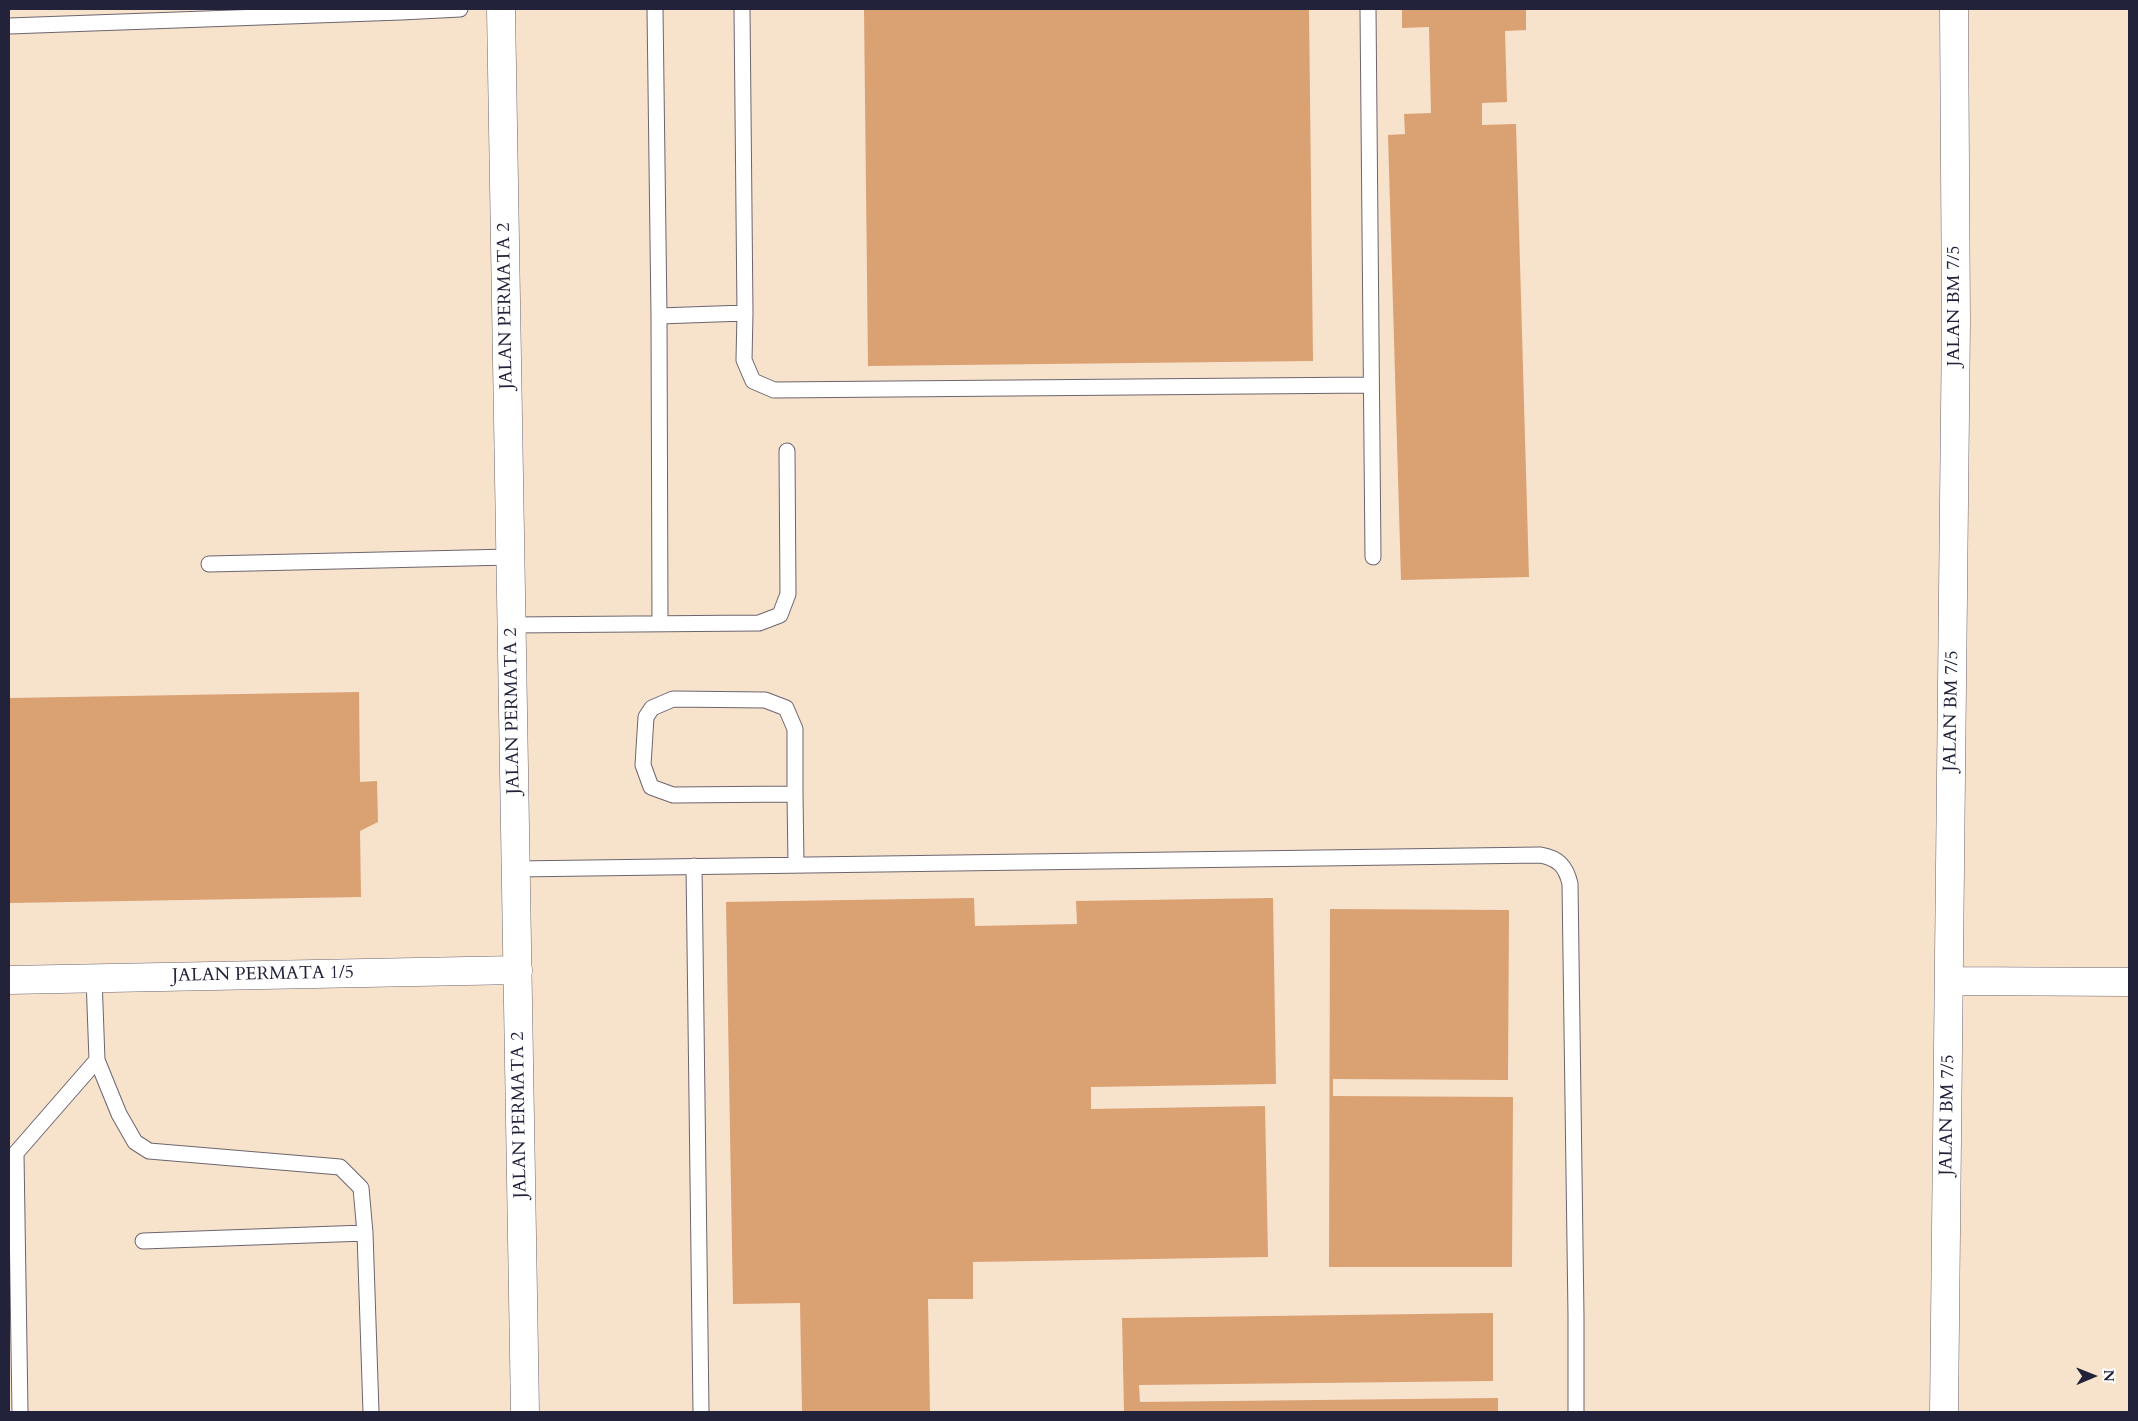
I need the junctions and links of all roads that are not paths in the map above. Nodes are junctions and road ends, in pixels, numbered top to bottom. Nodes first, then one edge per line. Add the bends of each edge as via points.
1 (460, 9) edge
2 (501, 9) edge
3 (655, 9) edge
4 (742, 9) edge
5 (1368, 9) edge
6 (1954, 9) edge
7 (400, 10) edge
8 (9, 26) edge
9 (746, 313) junction
10 (659, 316) junction
11 (1370, 385) junction
12 (787, 450) dead end
13 (510, 557) junction
14 (1373, 557) dead end
15 (210, 564) dead end
16 (660, 624) junction
17 (512, 626) junction
18 (795, 794) junction
19 (796, 865) junction
20 (694, 866) junction
21 (516, 869) junction
22 (518, 970) junction
23 (94, 978) junction
24 (9, 980) edge
25 (1949, 981) junction
26 (2129, 982) edge
27 (97, 1060) junction
28 (13, 1158) edge
29 (365, 1233) junction
30 (142, 1241) dead end
31 (14, 1341) edge
32 (20, 1412) edge
33 (371, 1412) edge
34 (525, 1412) edge
35 (701, 1412) edge
36 (1576, 1412) edge
37 (1944, 1412) edge

1 - 7 lane
2 - 13 street, JALAN PERMATA 2
3 - 10 lane
4 - 9 lane
5 - 11 lane
6 - 25 street, JALAN BM 7/5 via 1956,322
7 - 8 lane
9 - 10 lane
9 - 11 lane via 744,360 753,381 774,390
10 - 16 lane
11 - 14 lane
12 - 16 lane via 788,594 780,615 760,623
13 - 15 lane
13 - 17 street, JALAN PERMATA 2
16 - 17 lane
17 - 21 street, JALAN PERMATA 2
18 - 18 lane via 673,796 651,787 642,765 646,718 652,708 673,699 765,700 786,708 795,729
18 - 19 lane
19 - 20 lane
19 - 36 lane via 1540,855 1561,863 1570,884
20 - 21 lane
20 - 35 lane
21 - 22 street, JALAN PERMATA 2
22 - 23 street, JALAN PERMATA 1/5
22 - 34 street, JALAN PERMATA 2
23 - 24 street, JALAN PERMATA 1/5
23 - 27 lane
25 - 26 street
25 - 37 street, JALAN BM 7/5
27 - 28 lane
27 - 29 lane via 119,1114 135,1142 149,1151 340,1167 361,1188
28 - 31 lane
29 - 30 lane
29 - 33 lane
31 - 32 lane

